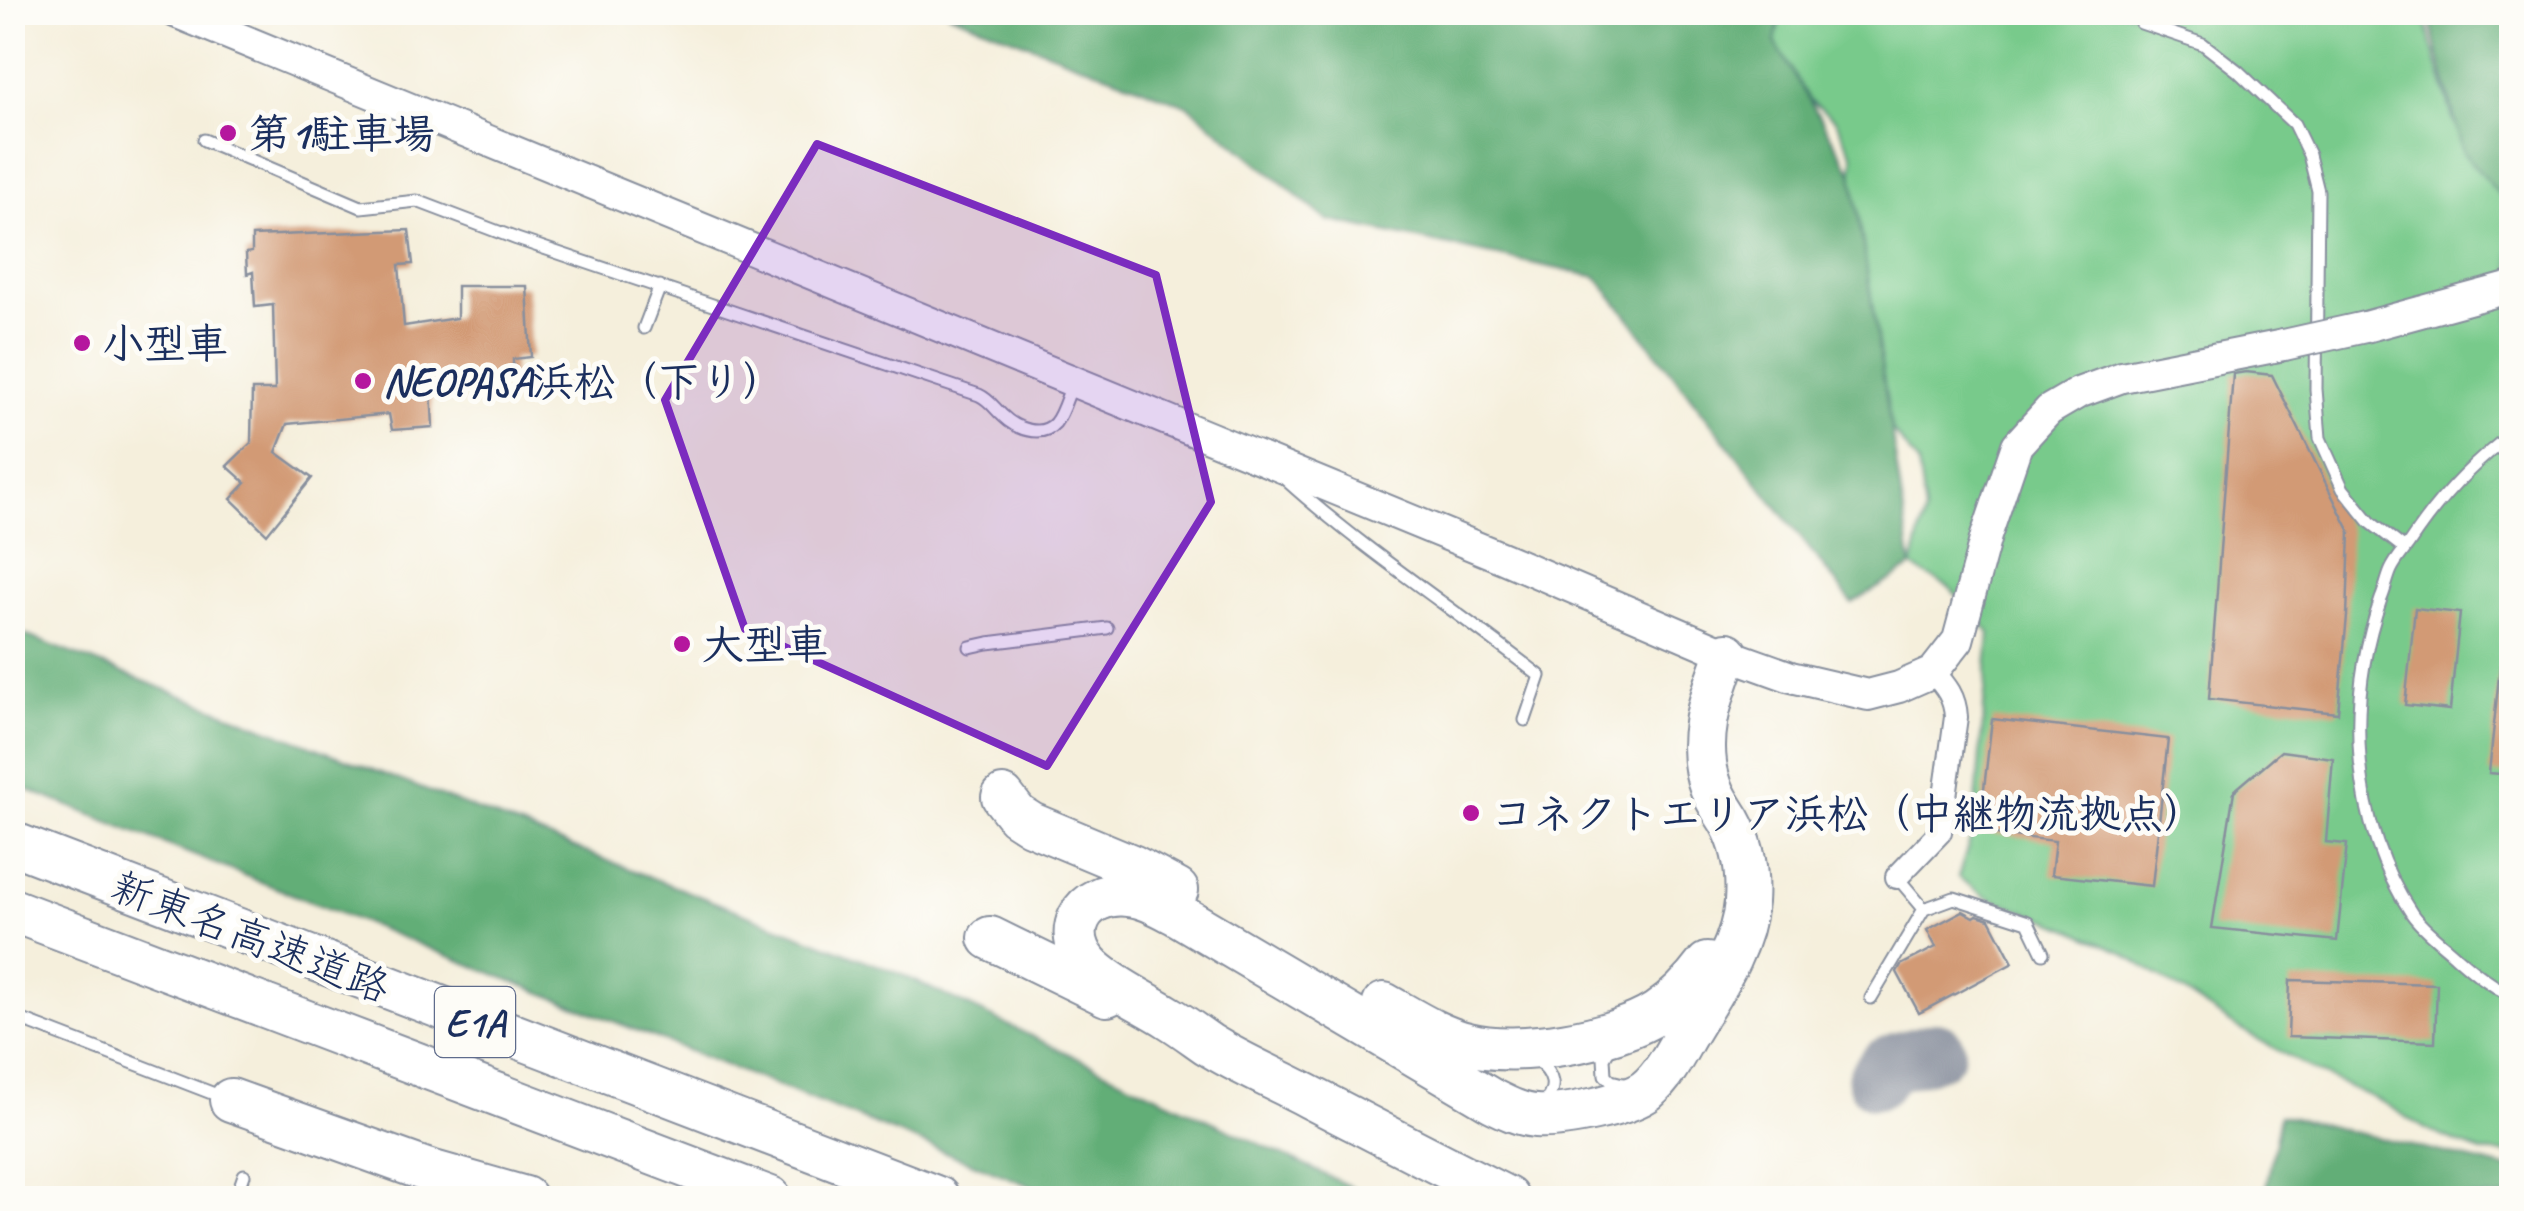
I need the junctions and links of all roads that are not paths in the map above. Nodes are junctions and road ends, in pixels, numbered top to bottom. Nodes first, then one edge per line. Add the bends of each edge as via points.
1 (175, 12) edge
2 (2141, 24) dead end
3 (204, 140) dead end
4 (660, 286) junction
5 (2512, 287) edge
6 (644, 328) dead end
7 (1074, 381) junction
8 (2512, 434) edge
9 (1268, 464) junction
10 (2405, 549) junction
11 (1107, 628) dead end
12 (970, 648) dead end
13 (1715, 648) junction
14 (1933, 672) junction
15 (1525, 720) dead end
16 (1004, 797) dead end
17 (12, 843) edge
18 (1897, 877) joint
19 (1924, 909) junction
20 (12, 910) edge
21 (990, 938) dead end
22 (2043, 953) dead end
23 (2512, 996) edge
24 (1871, 998) dead end
25 (12, 1016) edge
26 (1624, 1030) junction
27 (1210, 1045) junction
28 (1514, 1049) junction
29 (1656, 1081) junction
30 (231, 1100) joint
31 (1522, 1114) junction
32 (244, 1175) dead end
33 (236, 1198) edge
34 (525, 1198) edge
35 (770, 1198) edge
36 (938, 1198) edge
37 (1507, 1198) edge

1 - 7 street
2 - 10 lane via 2203,44 2294,124 2318,191 2320,438 2342,489
3 - 4 lane via 361,207 417,201
4 - 6 lane
4 - 7 lane via 978,394 1004,418 1032,431 1055,422
5 - 14 street, bridge via 2365,327 2122,377 2049,410 2017,446 1958,640
7 - 9 street
8 - 10 lane via 2461,477
9 - 13 street
9 - 15 lane via 1540,676
10 - 23 lane via 2391,569 2365,662 2359,714 2363,790 2392,880 2415,918 2487,984
11 - 12 lane
13 - 14 street via 1791,677 1868,694
13 - 26 highway via 1690,715 1688,758 1727,863 1726,921 1713,954 1688,986
13 - 29 highway via 1704,756 1712,791 1744,858 1744,919 1728,962
14 - 18 street via 1955,703 1956,717 1940,832
16 - 28 highway via 1032,824 1134,867 1430,1029 1465,1044
17 - 36 highway, 新東名高速道路 / E1A
18 - 19 lane
19 - 22 lane via 1954,898 2028,922
19 - 24 lane
20 - 35 highway, 新東名高速道路 / E1A
21 - 27 highway
25 - 30 lane
26 - 28 highway
26 - 29 lane via 1604,1058 1605,1075 1628,1085
27 - 31 highway via 1084,959 1075,934 1091,902 1130,895 1160,906
27 - 37 highway
28 - 31 lane via 1546,1068 1553,1086 1545,1103
29 - 31 highway via 1618,1104
30 - 34 highway
32 - 33 lane

